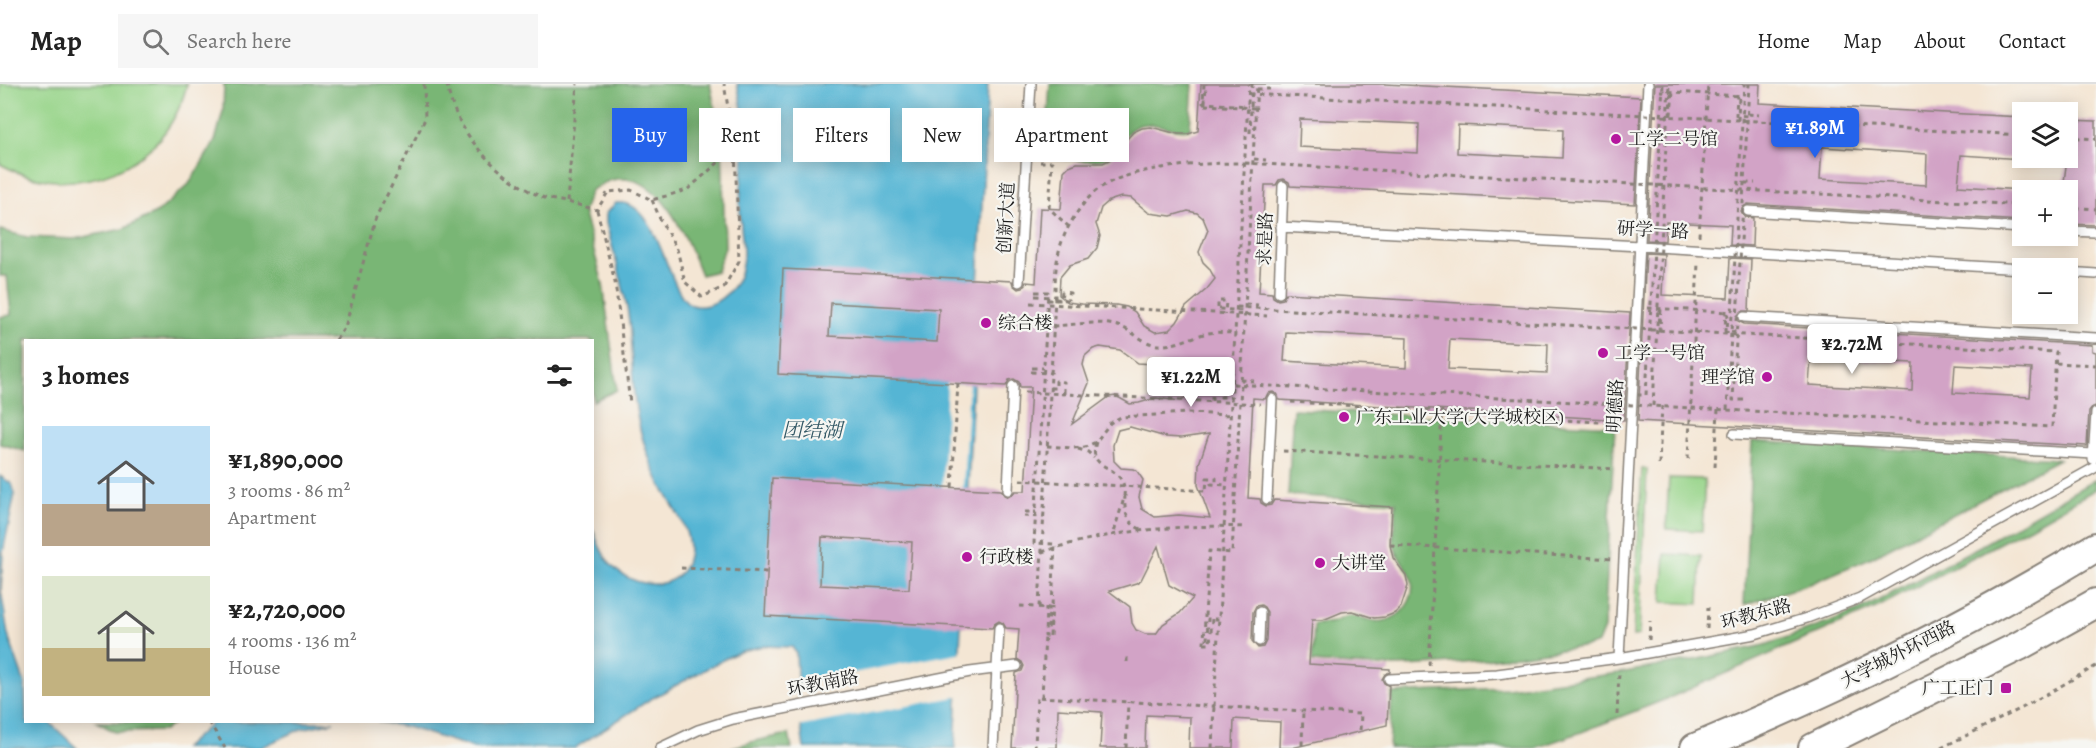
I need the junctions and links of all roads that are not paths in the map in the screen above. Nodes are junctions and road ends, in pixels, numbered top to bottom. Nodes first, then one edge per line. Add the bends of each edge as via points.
1 (1031, 84) edge
2 (1648, 84) edge
3 (1283, 186) dead end
4 (1748, 211) dead end
5 (1281, 227) junction
6 (2012, 227) edge
7 (2078, 231) edge
8 (2096, 232) edge
9 (1640, 246) junction
10 (2012, 268) edge
11 (2078, 273) edge
12 (2096, 274) edge
13 (1019, 282) dead end
14 (1279, 293) dead end
15 (1744, 317) dead end
16 (2096, 338) edge
17 (1013, 386) dead end
18 (1272, 399) dead end
19 (2096, 413) edge
20 (1734, 434) dead end
21 (2094, 454) junction
22 (2094, 467) edge
23 (1008, 490) dead end
24 (1267, 500) dead end
25 (2096, 547) edge
26 (2096, 603) edge
27 (1260, 612) dead end
28 (999, 628) dead end
29 (1259, 641) dead end
30 (1619, 658) junction
31 (1017, 666) dead end
32 (997, 667) junction
33 (1389, 680) dead end
34 (660, 748) edge
35 (993, 748) edge
36 (1695, 748) edge
37 (1813, 748) edge

1 - 13 lane, 创新大道
2 - 9 lane, 明德路
3 - 5 lane, 求是路
4 - 6 lane
5 - 9 lane, 研学一路
5 - 14 lane, 求是路
7 - 8 lane
9 - 10 lane, 研学一路
9 - 30 lane, 明德路
11 - 12 lane
15 - 16 lane
17 - 23 lane
18 - 24 lane
19 - 21 lane
20 - 21 lane
21 - 22 lane
22 - 30 lane, 环教东路 via 1860,598 1755,634
25 - 36 main road, 大学城外环西路 via 1997,604 1868,670
26 - 37 main road via 2019,646
27 - 29 lane
28 - 32 lane
30 - 33 lane, 环教东路 via 1497,674
31 - 32 lane
32 - 34 lane, 环教南路 via 786,707 716,724
32 - 35 lane

